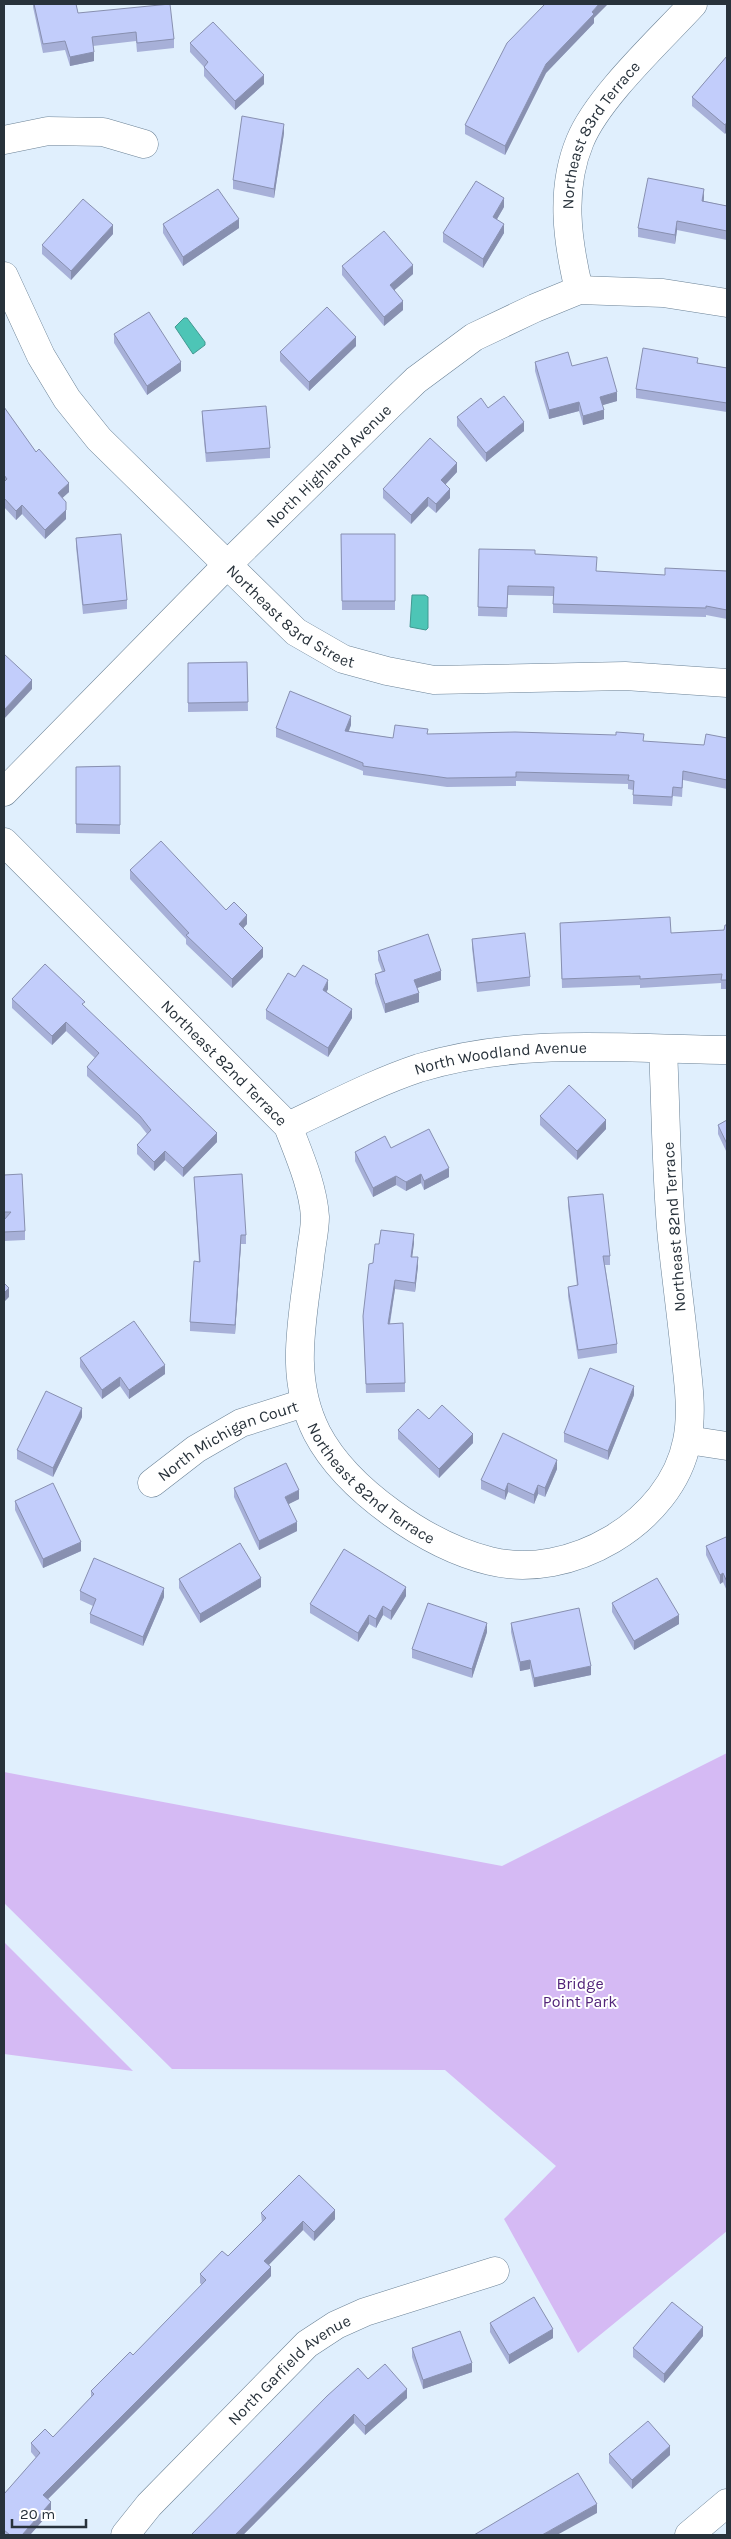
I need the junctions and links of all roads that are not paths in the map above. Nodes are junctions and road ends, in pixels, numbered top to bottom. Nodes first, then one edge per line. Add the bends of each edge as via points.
1 (693, 4) edge
2 (4, 140) edge
3 (144, 144) dead end
4 (4, 276) edge
5 (579, 290) junction
6 (727, 304) edge
7 (227, 565) junction
8 (727, 684) edge
9 (4, 792) edge
10 (4, 842) edge
11 (664, 1049) junction
12 (727, 1050) edge
13 (288, 1126) junction
14 (304, 1403) junction
15 (688, 1440) junction
16 (727, 1446) edge
17 (152, 1483) dead end
18 (495, 2271) dead end
19 (727, 2503) edge
20 (125, 2535) edge
21 (689, 2535) edge

1 - 5 street, Northeast 83rd Terrace via 603,102 580,140 568,182 566,220
2 - 3 street via 48,131 103,132
4 - 7 street, Northeast 83rd Street via 41,356 67,399 134,476
5 - 6 street, North Highland Avenue via 663,294
5 - 7 street, North Highland Avenue via 474,337 416,380
7 - 8 street, Northeast 83rd Street via 296,632 343,659 387,671 434,680 625,676
7 - 9 street, North Highland Avenue
10 - 13 street, Northeast 82nd Terrace
11 - 12 street, North Woodland Avenue
11 - 13 street, North Woodland Avenue via 554,1046 466,1057 378,1083
11 - 15 street, Northeast 82nd Terrace via 672,1236 689,1388
13 - 14 street, Northeast 82nd Terrace via 305,1171 315,1218 298,1356
14 - 15 street, Northeast 82nd Terrace via 318,1434 342,1470 364,1492 417,1528 466,1555 504,1565 538,1565 573,1558 608,1542 641,1519 661,1495 678,1470
14 - 17 street, North Michigan Court via 241,1423 196,1449
15 - 16 street
18 - 20 street, North Garfield Avenue via 365,2312 336,2325 307,2344 149,2506
19 - 21 street

